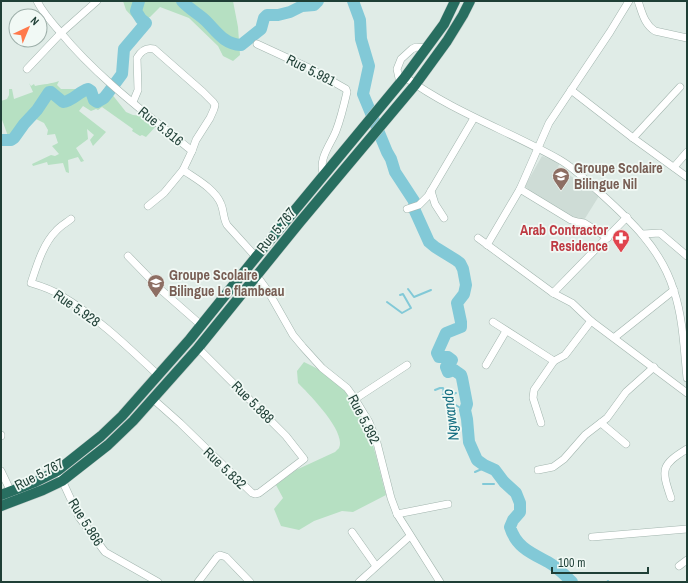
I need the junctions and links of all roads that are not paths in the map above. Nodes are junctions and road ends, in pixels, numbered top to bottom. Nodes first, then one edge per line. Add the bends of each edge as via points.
1 (37, 1) edge
2 (97, 1) edge
3 (456, 1) edge
4 (470, 1) edge
5 (629, 1) edge
6 (638, 1) edge
7 (61, 33) junction
8 (687, 38) edge
9 (257, 44) dead end
10 (427, 48) junction
11 (27, 69) dead end
12 (403, 80) junction
13 (415, 85) junction
14 (680, 87) dead end
15 (571, 90) junction
16 (133, 102) junction
17 (474, 118) junction
18 (633, 138) junction
19 (538, 148) junction
20 (192, 151) junction
21 (687, 152) edge
22 (674, 167) junction
23 (183, 170) junction
24 (324, 175) junction
25 (687, 177) edge
26 (520, 188) junction
27 (431, 191) junction
28 (148, 206) dead end
29 (407, 209) dead end
30 (627, 217) junction
31 (444, 218) dead end
32 (72, 219) dead end
33 (643, 234) junction
34 (478, 238) dead end
35 (608, 238) junction
36 (488, 246) junction
37 (128, 256) dead end
38 (687, 256) edge
39 (256, 257) junction
40 (257, 276) junction
41 (674, 290) junction
42 (553, 293) junction
43 (591, 321) junction
44 (493, 322) dead end
45 (201, 325) junction
46 (506, 331) junction
47 (614, 337) junction
48 (198, 348) junction
49 (554, 361) junction
50 (407, 365) dead end
51 (486, 365) dead end
52 (654, 367) junction
53 (158, 375) junction
54 (687, 378) edge
55 (687, 393) edge
56 (153, 399) junction
57 (355, 399) junction
58 (541, 423) dead end
59 (601, 423) junction
60 (626, 444) dead end
61 (687, 448) edge
62 (304, 459) joint
63 (538, 470) dead end
64 (1, 471) edge
65 (57, 471) junction
66 (62, 481) junction
67 (6, 494) edge
68 (671, 498) dead end
69 (448, 504) dead end
70 (1, 506) edge
71 (397, 514) junction
72 (687, 529) edge
73 (352, 532) dead end
74 (410, 536) junction
75 (592, 537) dead end
76 (687, 560) edge
77 (376, 566) junction
78 (679, 566) dead end
79 (158, 582) edge
80 (198, 582) edge
81 (250, 582) edge
82 (359, 582) edge
83 (440, 582) edge

1 - 7 street, Rue 5.916
2 - 7 street
3 - 10 highway
4 - 13 highway, Rue 5.767
5 - 15 street
6 - 8 street via 650,28
7 - 11 street
7 - 16 street, Rue 5.916 via 86,61
9 - 24 street, Rue 5.981 via 309,68 346,89 338,126 324,159
10 - 12 highway
10 - 12 street via 416,47 401,59 397,69
12 - 13 street
12 - 24 highway
13 - 17 street
13 - 40 highway, Rue 5.767
14 - 18 street
15 - 18 street
15 - 19 street via 549,122
16 - 20 street, Rue 5.916
16 - 20 street via 138,90 137,58 139,53 146,49 154,49 215,105
17 - 19 street
17 - 27 street
18 - 22 street
19 - 26 street
19 - 30 street via 568,165
20 - 23 street, Rue 5.916
21 - 22 street
22 - 25 street
23 - 28 street, Rue 5.916
23 - 39 street via 220,202 227,225
24 - 39 highway
26 - 35 street via 571,220 584,222
26 - 36 street
27 - 29 street via 423,202
27 - 31 street via 435,204
30 - 33 street
30 - 35 street
32 - 53 street, Rue 5.928 via 53,234 31,283 59,294 97,321
33 - 38 street via 660,233
33 - 41 street via 662,261
34 - 36 street
35 - 42 street
36 - 42 street
37 - 45 street via 160,289
39 - 45 highway
40 - 48 highway, Rue 5.767
40 - 57 street, Rue 5.892 via 302,347 322,368 348,388
41 - 47 street
41 - 54 street
42 - 43 street via 572,303
43 - 47 street
43 - 49 street via 565,356
44 - 46 street
45 - 53 highway
46 - 49 street
46 - 51 street
47 - 52 street
48 - 56 highway, Rue 5.767
48 - 62 street, Rue 5.888 via 286,436
49 - 58 street via 533,394
50 - 57 street
52 - 55 street
52 - 59 street via 626,392
53 - 65 highway via 101,436
56 - 62 street, Rue 5.832 via 252,494 259,493
56 - 66 highway, Rue 5.767 via 108,444
57 - 71 street, Rue 5.892 via 376,439
59 - 60 street
59 - 63 street via 585,435 564,459 553,467
61 - 68 street via 673,457 666,466 664,478
64 - 67 street
65 - 66 street, Rue 5.866
65 - 67 highway
66 - 70 highway, Rue 5.767
66 - 79 street, Rue 5.866 via 80,517 105,552
69 - 71 street
71 - 74 street, Rue 5.892
72 - 75 street
73 - 77 street
74 - 77 street
74 - 83 street, Rue 5.892
76 - 78 street
77 - 82 street
80 - 81 street via 220,555 226,557

